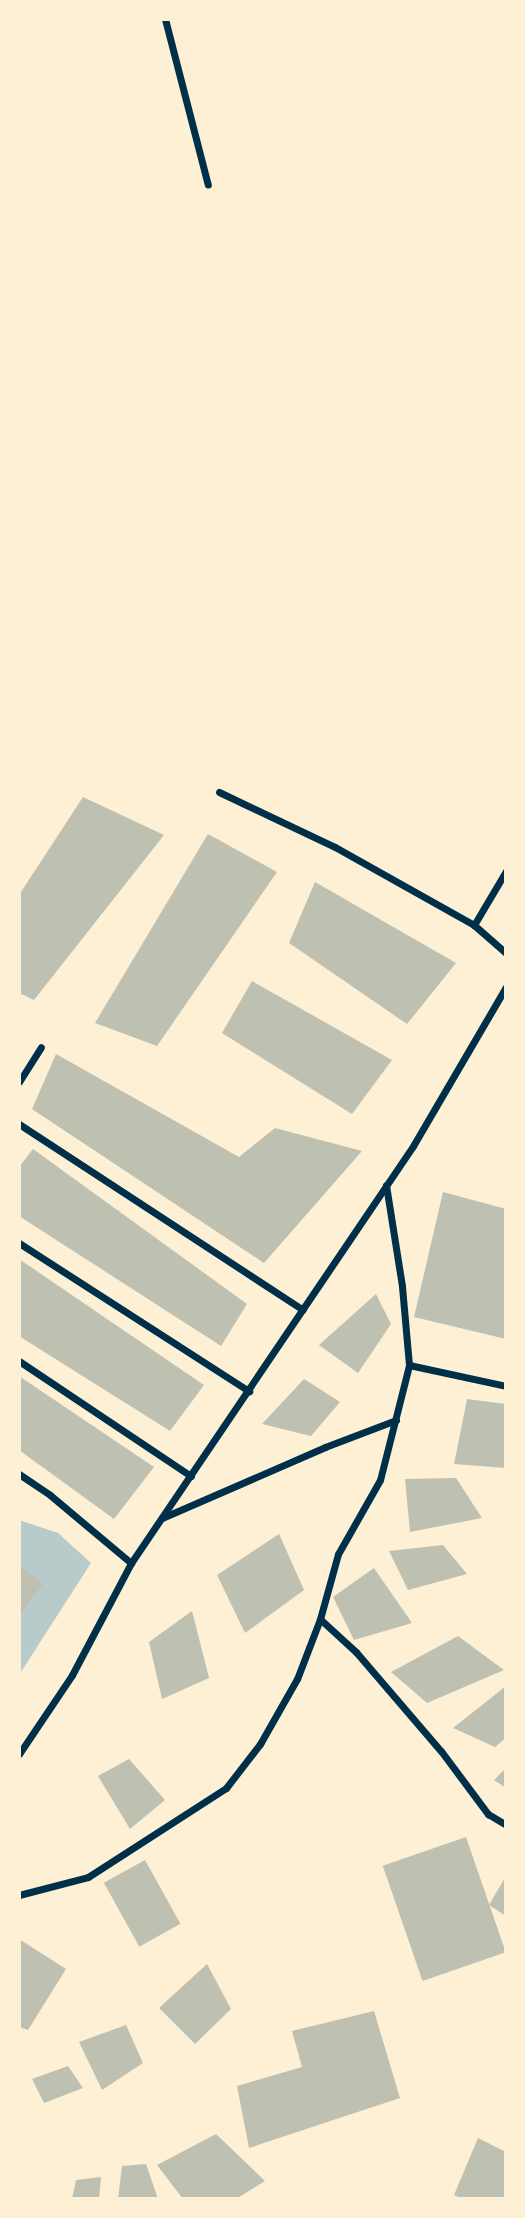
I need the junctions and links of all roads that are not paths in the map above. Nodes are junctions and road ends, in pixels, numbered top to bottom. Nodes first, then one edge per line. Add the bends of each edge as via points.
1 (165, 19) edge
2 (208, 185) dead end
3 (219, 792) dead end
4 (506, 871) edge
5 (474, 925) junction
6 (506, 953) edge
7 (506, 986) edge
8 (41, 1047) dead end
9 (19, 1082) edge
10 (19, 1124) edge
11 (386, 1185) junction
12 (19, 1243) edge
13 (303, 1310) junction
14 (19, 1361) edge
15 (409, 1365) junction
16 (506, 1387) edge
17 (250, 1391) junction
18 (396, 1420) junction
19 (19, 1474) edge
20 (191, 1476) junction
21 (162, 1518) junction
22 (131, 1563) junction
23 (320, 1619) junction
24 (19, 1754) edge
25 (506, 1825) edge
26 (19, 1895) edge

1 - 2 street
3 - 5 street via 335,847
4 - 5 street
5 - 6 street
7 - 11 street
8 - 9 street
10 - 13 street
11 - 13 street
11 - 15 street
12 - 17 street
13 - 17 street
14 - 20 street
15 - 16 street
15 - 18 street
17 - 20 street
18 - 21 street
18 - 23 street via 380,1480 338,1554
19 - 22 street
20 - 21 street
21 - 22 street
22 - 24 street via 72,1675
23 - 25 street via 356,1651 488,1814
23 - 26 street via 297,1679 260,1744 226,1788 88,1877

